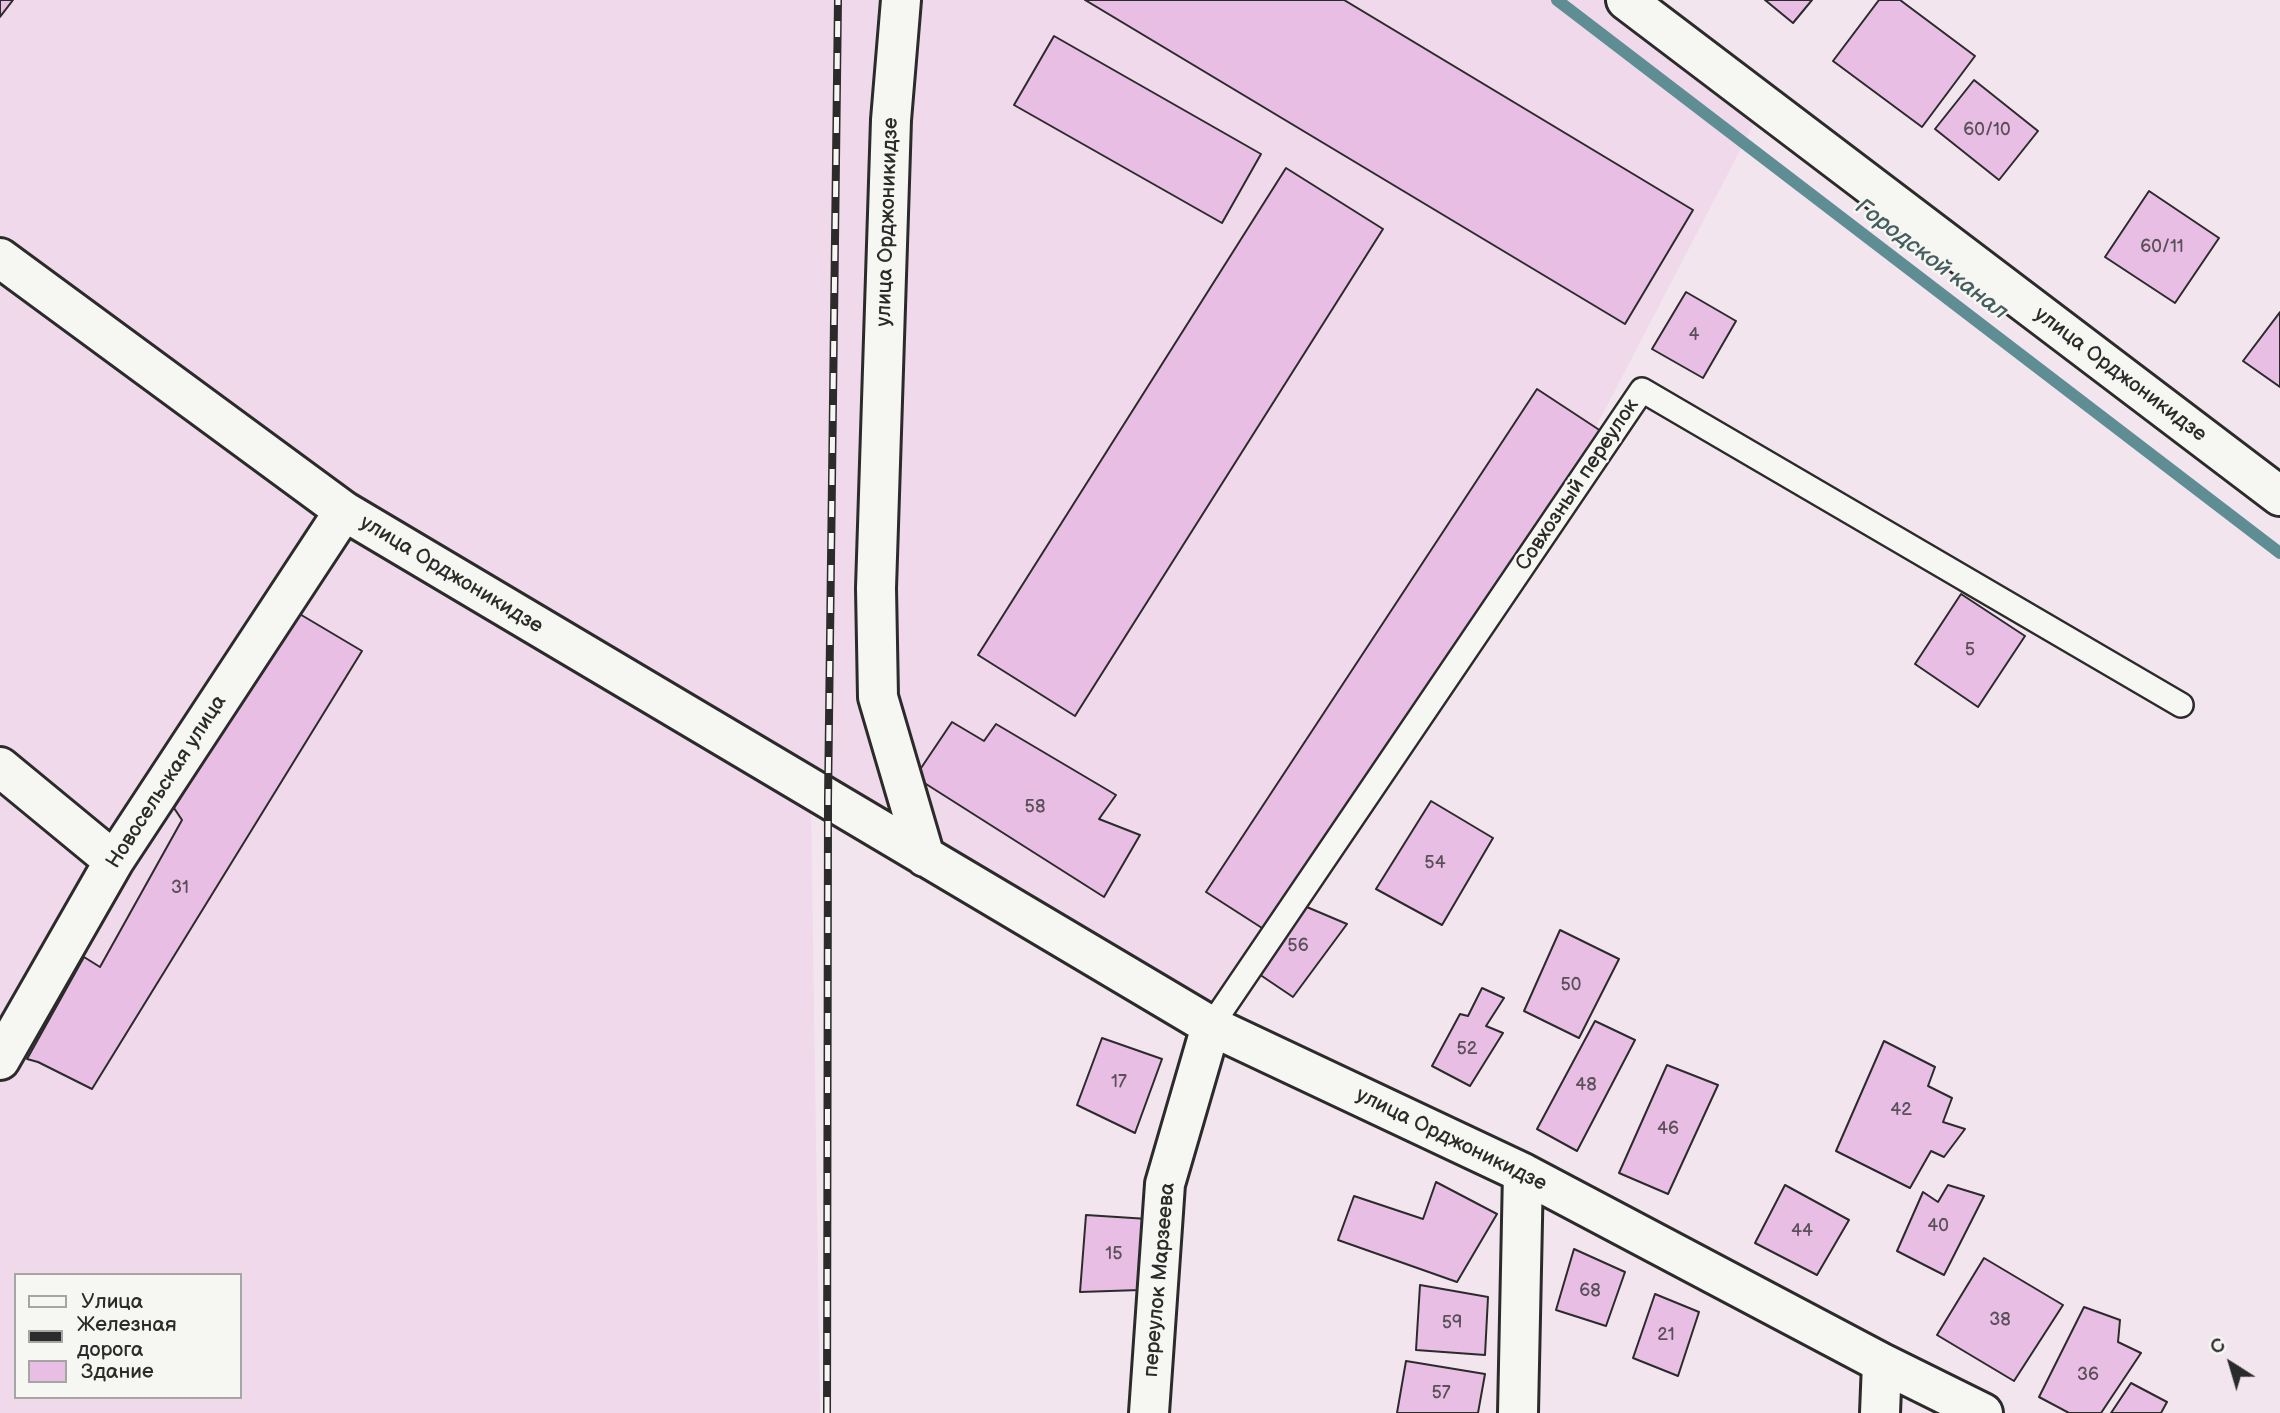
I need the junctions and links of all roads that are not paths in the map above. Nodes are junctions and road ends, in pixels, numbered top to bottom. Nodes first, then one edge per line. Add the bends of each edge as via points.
1 (901, 0) edge
2 (1626, 0) edge
3 (0, 257) edge
4 (2280, 496) edge
5 (344, 511) junction
6 (2181, 705) dead end
7 (0, 767) edge
8 (925, 857) junction
9 (114, 861) junction
10 (1210, 1026) junction
11 (0, 1060) edge
12 (1523, 1173) junction
13 (1882, 1363) junction
14 (1149, 1413) edge
15 (1518, 1413) edge
16 (1880, 1413) edge
17 (1983, 1413) edge

1 - 8 street, улица Орджоникидзе via 891,134 876,589 878,697
2 - 4 street, улица Орджоникидзе
3 - 5 street, улица Орджоникидзе
5 - 8 street, улица Орджоникидзе
5 - 9 street, Новосельская улица
6 - 10 lane, Совхозный переулок via 1642,390
7 - 9 street
8 - 10 street, улица Орджоникидзе
9 - 11 street, Новосельская улица
10 - 12 street, улица Орджоникидзе
10 - 14 street, переулок Марзеева via 1165,1184
12 - 13 street, улица Орджоникидзе
12 - 15 street
13 - 16 street
13 - 17 street, улица Орджоникидзе

